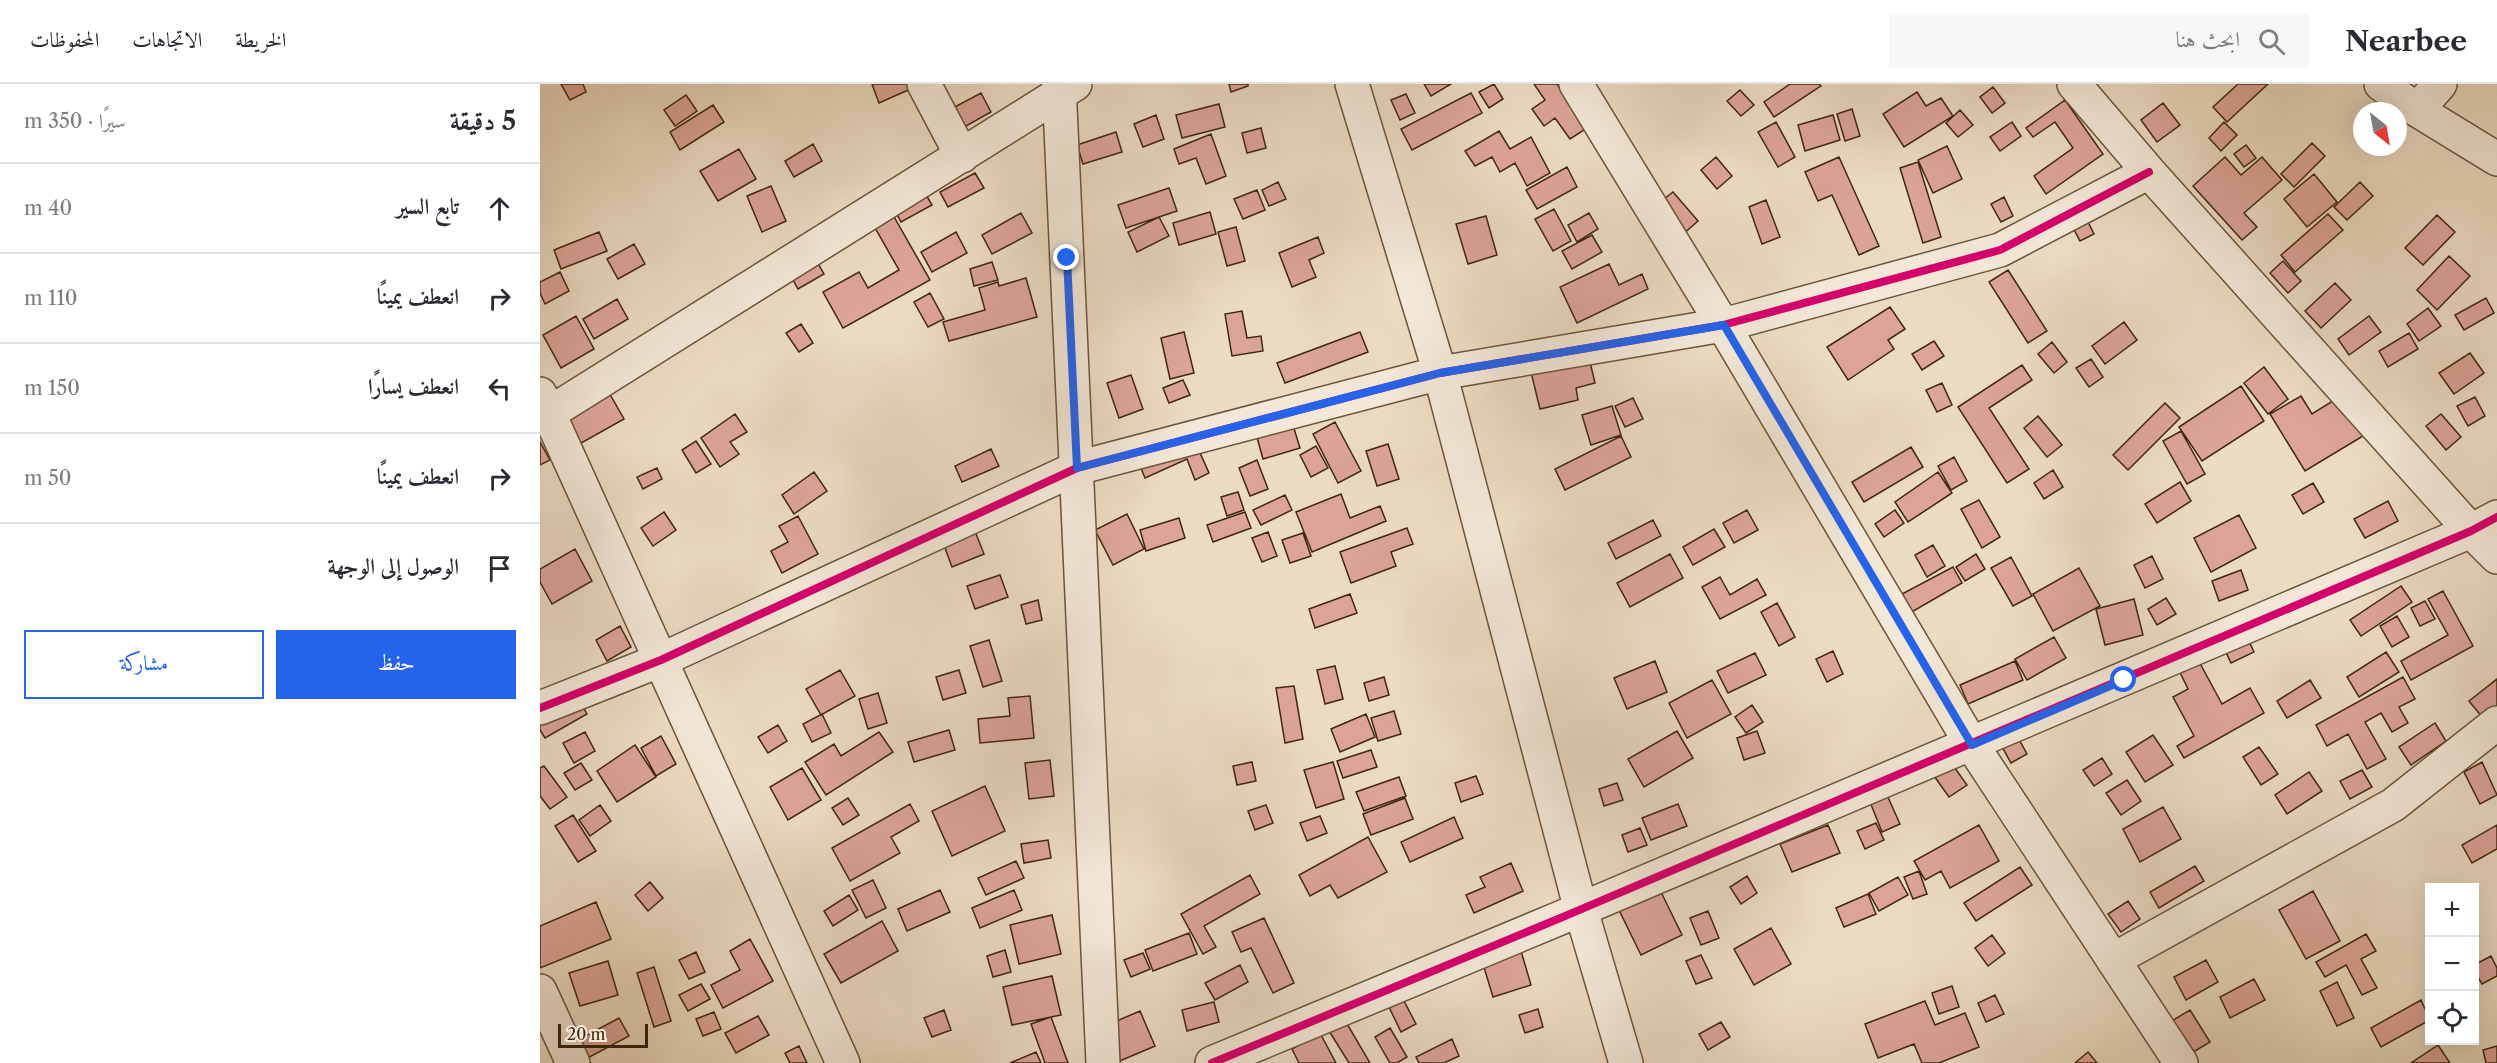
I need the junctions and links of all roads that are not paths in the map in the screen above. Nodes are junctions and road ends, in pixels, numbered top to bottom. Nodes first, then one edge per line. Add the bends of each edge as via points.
1 (924, 84) edge
2 (1352, 84) edge
3 (1576, 84) edge
4 (2074, 84) edge
5 (2380, 84) edge
6 (2440, 84) edge
7 (1065, 88) edge
8 (2417, 110) junction
9 (962, 156) junction
10 (2497, 159) edge
11 (2149, 172) junction
12 (1724, 325) junction
13 (1440, 373) junction
14 (543, 409) edge
15 (1077, 468) junction
16 (2484, 524) edge
17 (2497, 557) edge
18 (661, 660) junction
19 (540, 708) edge
20 (2497, 723) edge
21 (1972, 745) junction
22 (1581, 910) junction
23 (2113, 960) junction
24 (540, 991) edge
25 (573, 1063) edge
26 (843, 1063) edge
27 (1103, 1063) edge
28 (1212, 1063) edge
29 (1626, 1063) edge
30 (2181, 1063) edge

1 - 9 street
2 - 13 street
3 - 12 street
4 - 11 street
5 - 8 street
6 - 8 street
7 - 9 street
7 - 15 street
8 - 10 street
9 - 14 street
11 - 12 street via 2000,250
11 - 16 street
12 - 13 street
12 - 21 street
13 - 15 street
13 - 22 street
14 - 18 street
15 - 18 street
15 - 27 street
16 - 17 street
16 - 21 street
18 - 19 street
18 - 26 street
20 - 23 street via 2393,805
21 - 22 street
21 - 23 street
22 - 28 street
22 - 29 street
23 - 30 street
24 - 25 street

